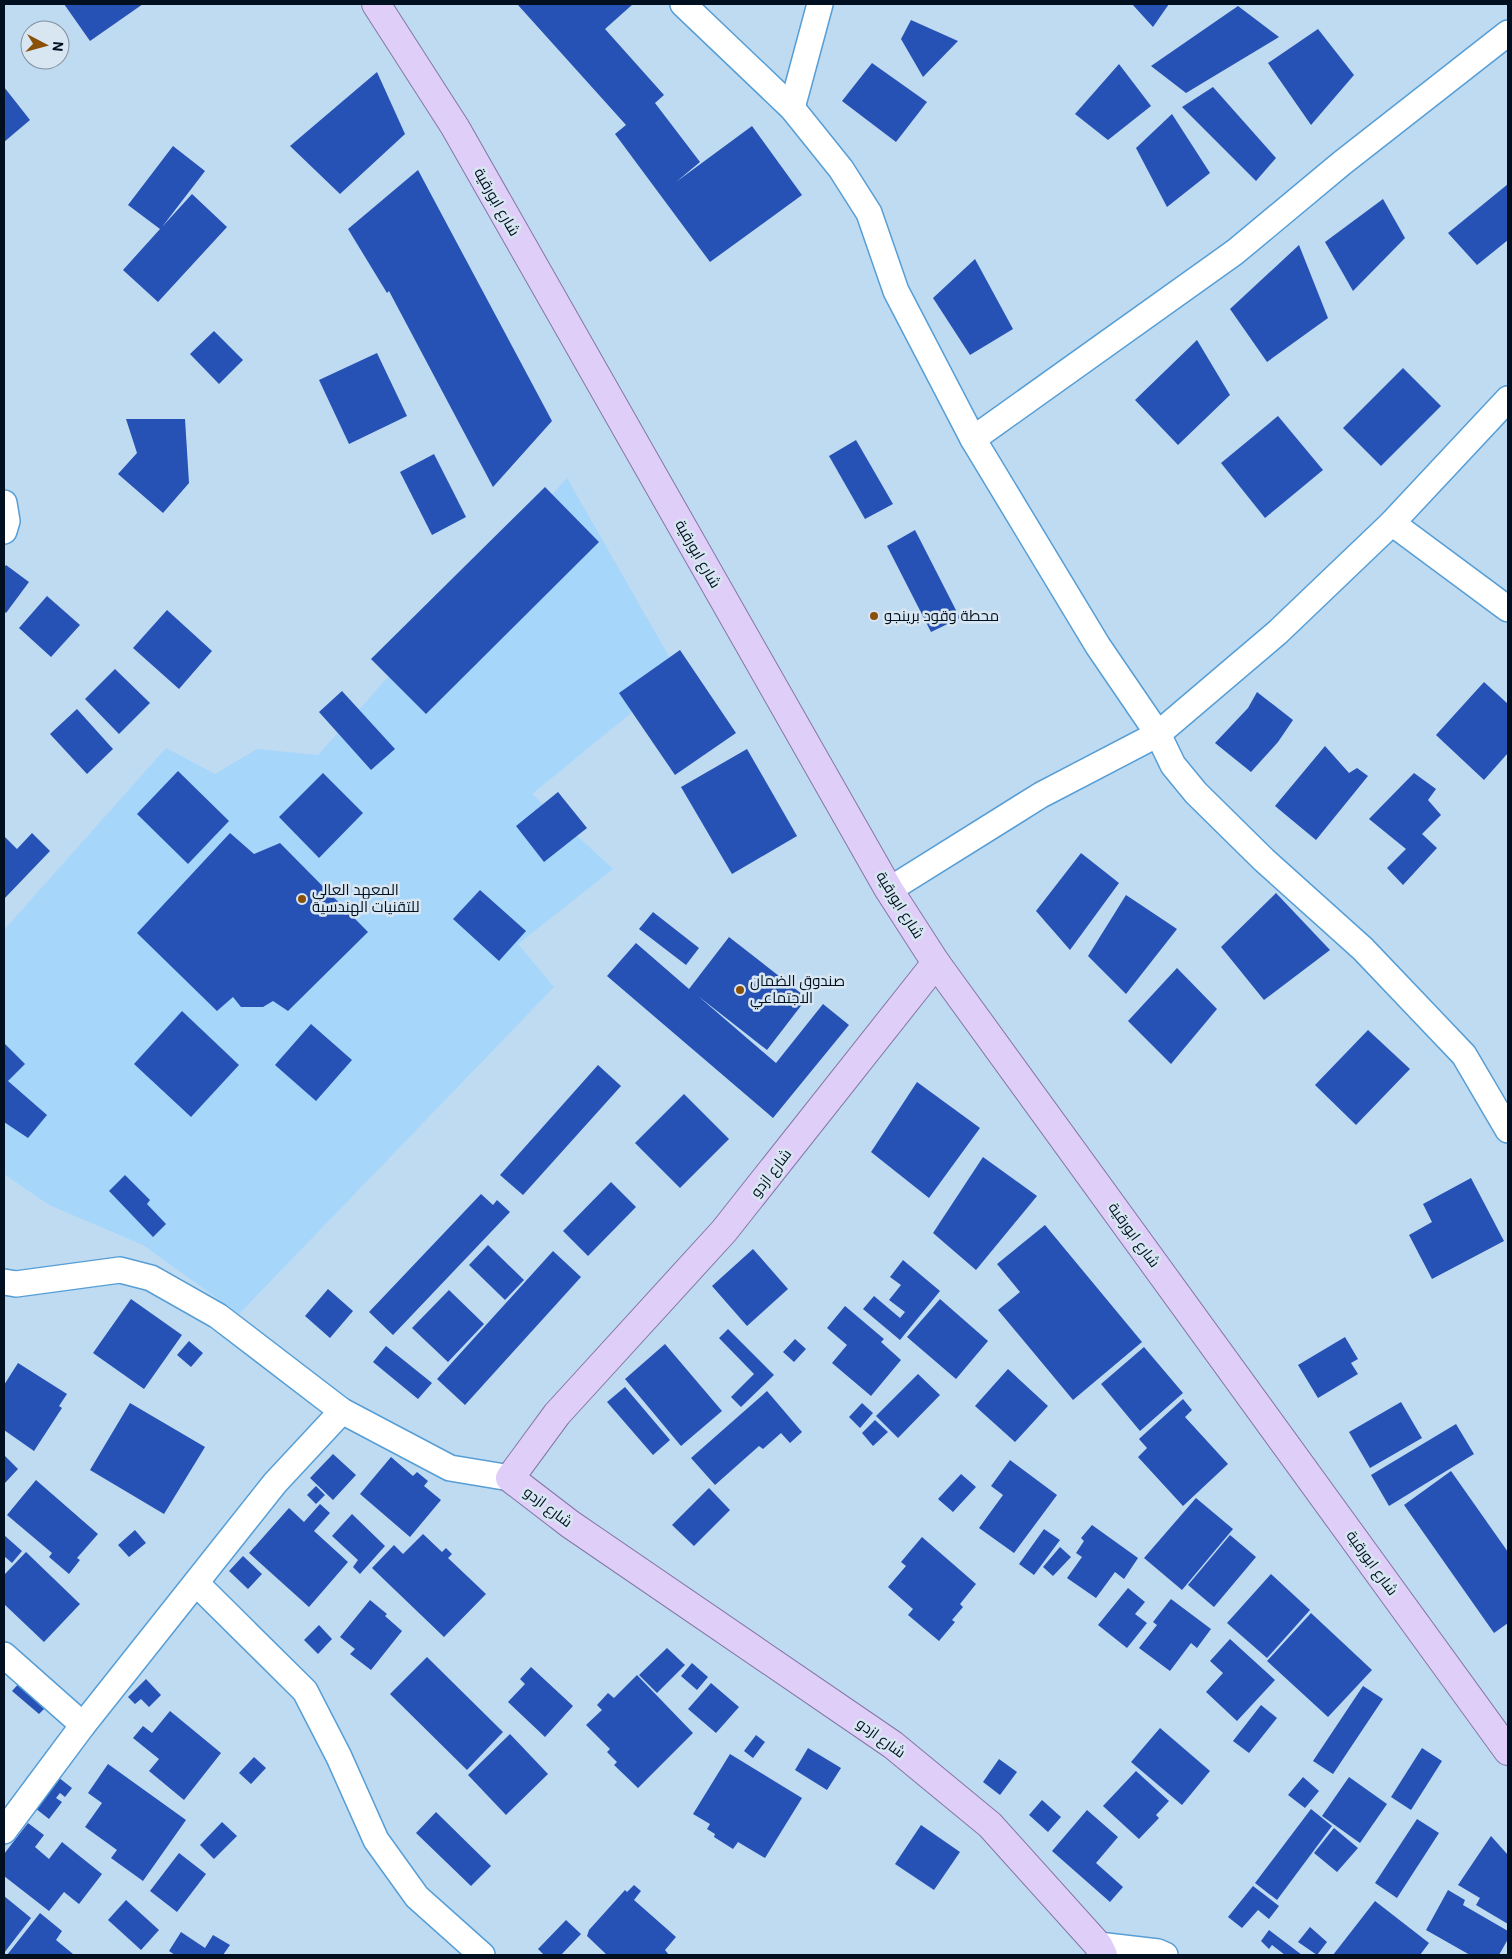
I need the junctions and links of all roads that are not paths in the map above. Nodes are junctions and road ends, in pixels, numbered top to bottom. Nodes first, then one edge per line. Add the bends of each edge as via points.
1 (376, 4) edge
2 (683, 4) edge
3 (820, 4) edge
4 (1508, 33) edge
5 (792, 108) junction
6 (1508, 399) edge
7 (973, 440) junction
8 (4, 503) edge
9 (1392, 523) junction
10 (4, 531) edge
11 (1508, 609) edge
12 (1158, 734) junction
13 (889, 890) junction
14 (936, 963) junction
15 (1508, 1130) edge
16 (4, 1282) edge
17 (342, 1411) junction
18 (510, 1478) junction
19 (196, 1584) junction
20 (4, 1655) edge
21 (83, 1725) junction
22 (1508, 1751) edge
23 (4, 1830) edge
24 (1100, 1950) edge
25 (482, 1955) edge
26 (1165, 1955) edge

1 - 13 main road, شارع ابورقية via 460,136
2 - 5 street
3 - 5 street
4 - 7 street via 1235,252
5 - 7 street via 841,169 868,213 896,291
6 - 9 street
7 - 12 street via 1093,637
8 - 10 street via 7,521
9 - 11 street
9 - 12 street via 1278,632
12 - 13 street via 1040,795
12 - 15 street via 1173,765 1196,793 1264,860 1364,949 1464,1055
13 - 14 main road, شارع ابورقية
14 - 18 main road, شارع ازدو via 724,1231 557,1414
14 - 22 main road, شارع ابورقية
16 - 17 street via 16,1284 120,1270 151,1278 218,1316
17 - 18 street via 450,1468
17 - 19 street via 275,1483
18 - 24 main road, شارع ازدو via 570,1524 893,1746 990,1826
19 - 21 street
19 - 25 street via 305,1691 340,1757 376,1840 417,1897
20 - 21 street
21 - 23 street
24 - 26 street

